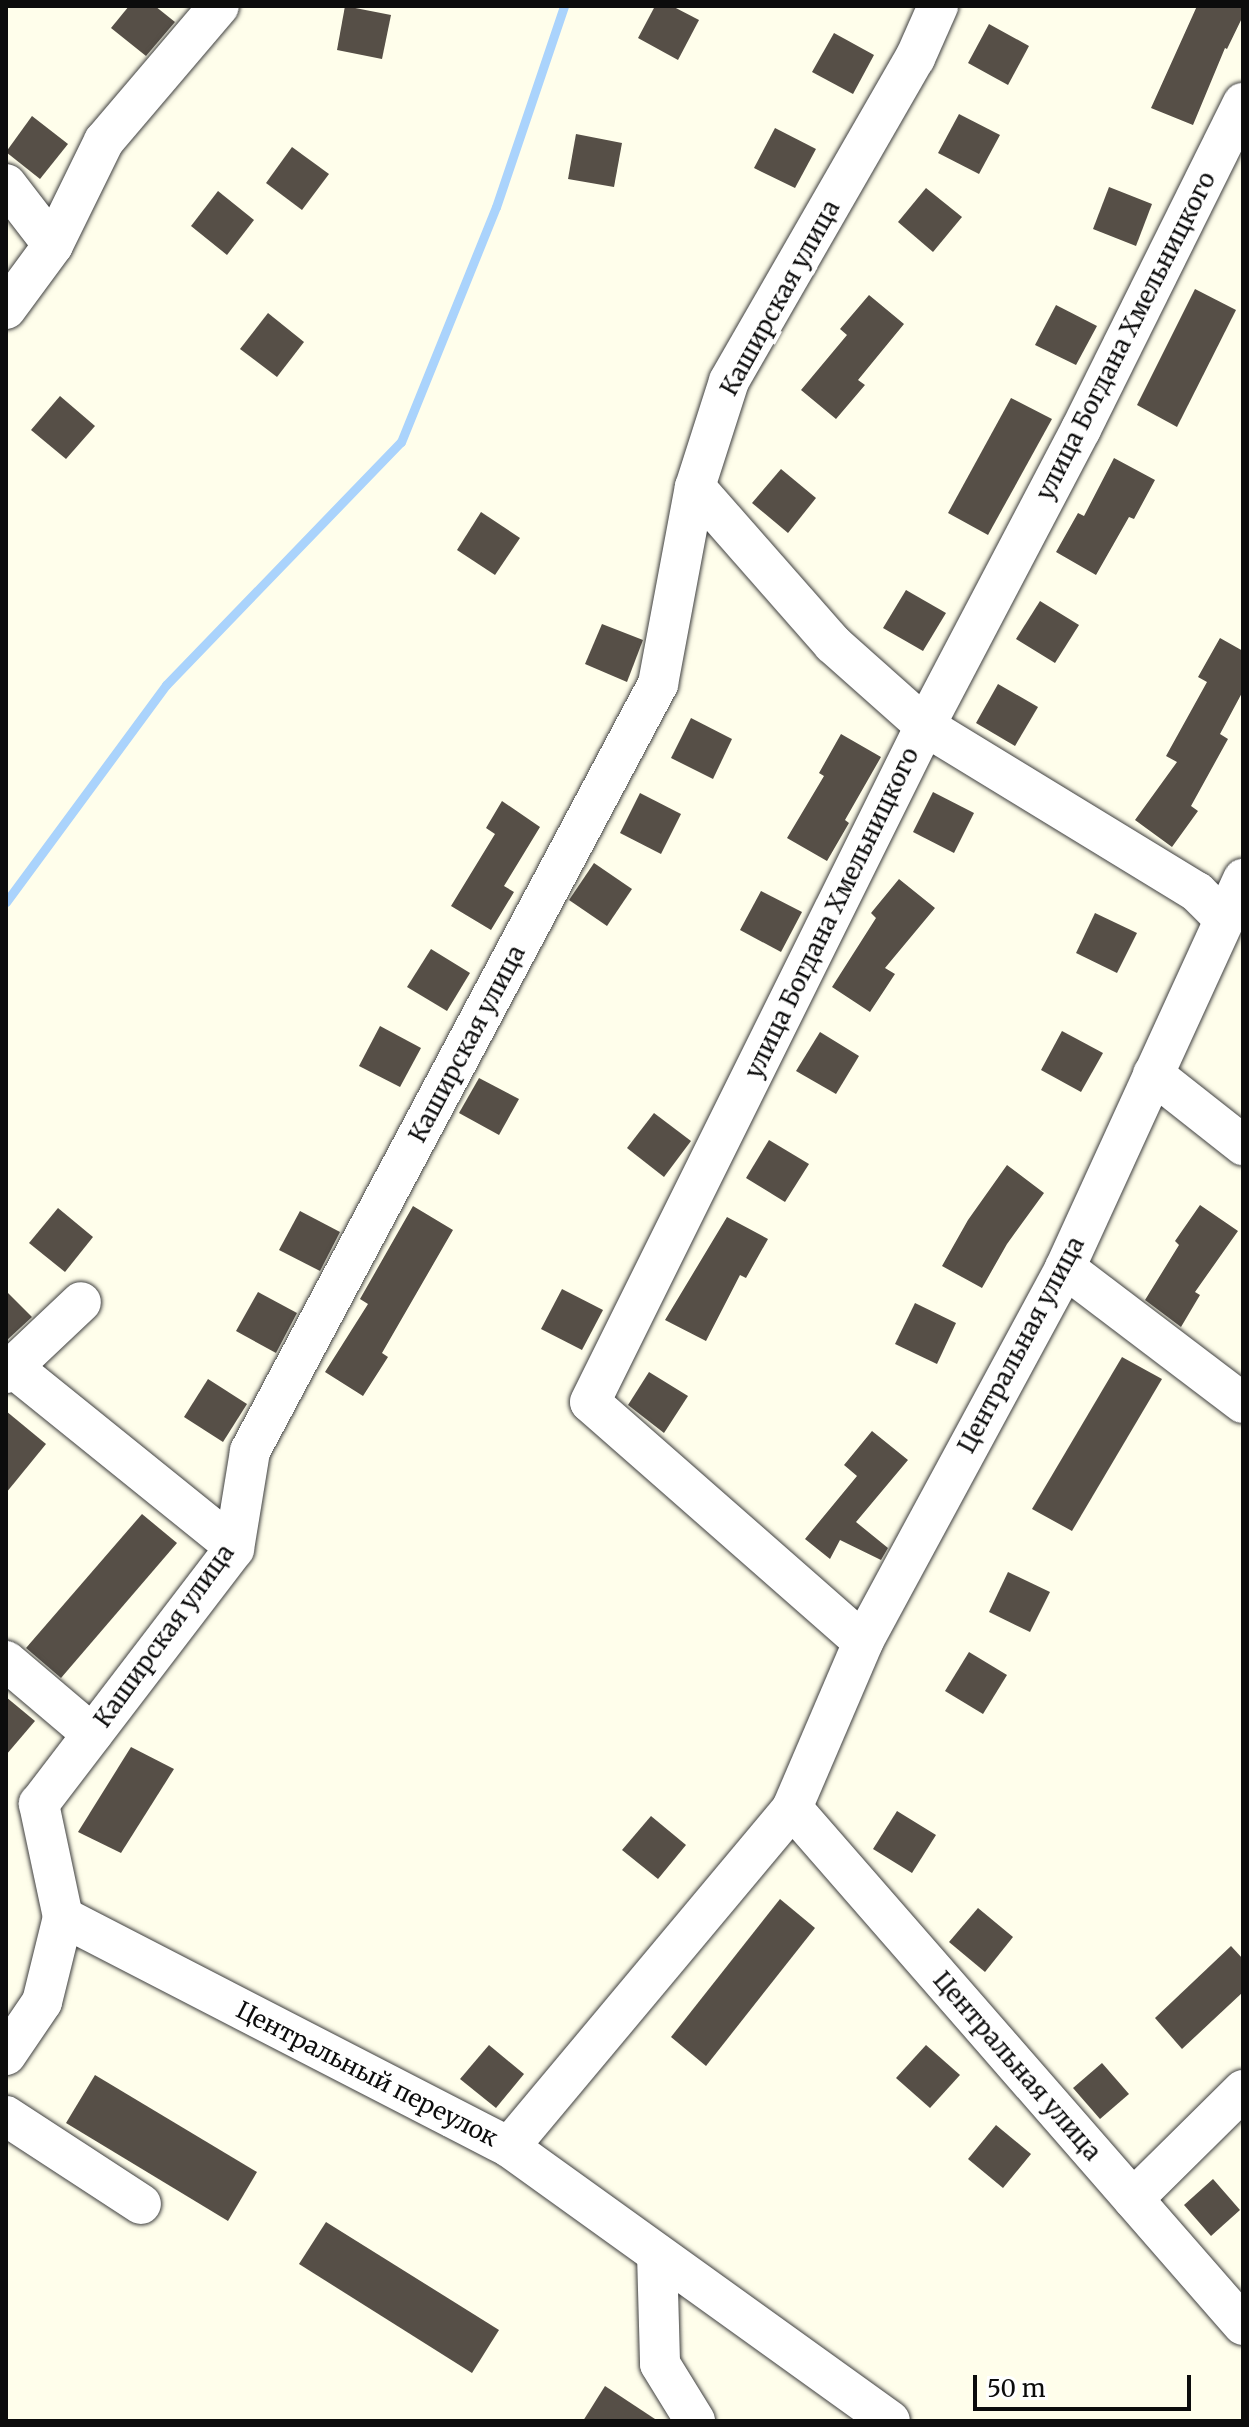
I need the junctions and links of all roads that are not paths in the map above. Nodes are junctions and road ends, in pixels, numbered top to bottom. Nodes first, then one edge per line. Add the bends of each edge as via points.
1 (219, 6) edge
2 (938, 6) edge
3 (1243, 103) edge
4 (6, 184) edge
5 (53, 245) junction
6 (6, 309) edge
7 (695, 487) junction
8 (925, 726) junction
9 (1243, 879) edge
10 (1223, 918) junction
11 (1153, 1074) junction
12 (1243, 1145) edge
13 (1065, 1268) junction
14 (81, 1302) dead end
15 (9, 1370) edge
16 (1243, 1403) edge
17 (234, 1546) junction
18 (863, 1642) junction
19 (6, 1661) edge
20 (92, 1734) junction
21 (792, 1808) junction
22 (63, 1917) junction
23 (6, 2055) edge
24 (1243, 2090) edge
25 (6, 2116) edge
26 (509, 2147) junction
27 (1133, 2199) junction
28 (141, 2204) dead end
29 (657, 2254) junction
30 (1243, 2325) edge
31 (695, 2421) edge
32 (890, 2421) edge

1 - 5 street via 104,141
2 - 7 street, Каширская улица via 915,58 729,381
3 - 8 street, улица Богдана Хмельницкого
4 - 5 street
5 - 6 street
7 - 8 street via 833,644
7 - 17 street, Каширская улица via 658,684 250,1451
8 - 10 street via 1197,892
8 - 18 street, улица Богдана Хмельницкого via 590,1402
9 - 10 street, Центральная улица
10 - 11 street, Центральная улица
11 - 12 street
11 - 13 street, Центральная улица
13 - 16 street
13 - 18 street, Центральная улица
14 - 15 street
15 - 17 street
17 - 20 street, Каширская улица
18 - 21 street, Центральная улица
19 - 20 street
20 - 22 street, Каширская улица via 39,1804
21 - 26 street, Центральная улица
21 - 27 street, Центральная улица
22 - 23 street, Каширская улица via 42,2002
22 - 26 street, Центральный переулок
24 - 27 street
25 - 28 street
26 - 29 street, Центральный переулок
27 - 30 street, Центральная улица
29 - 31 street via 660,2364
29 - 32 street, Центральный переулок

